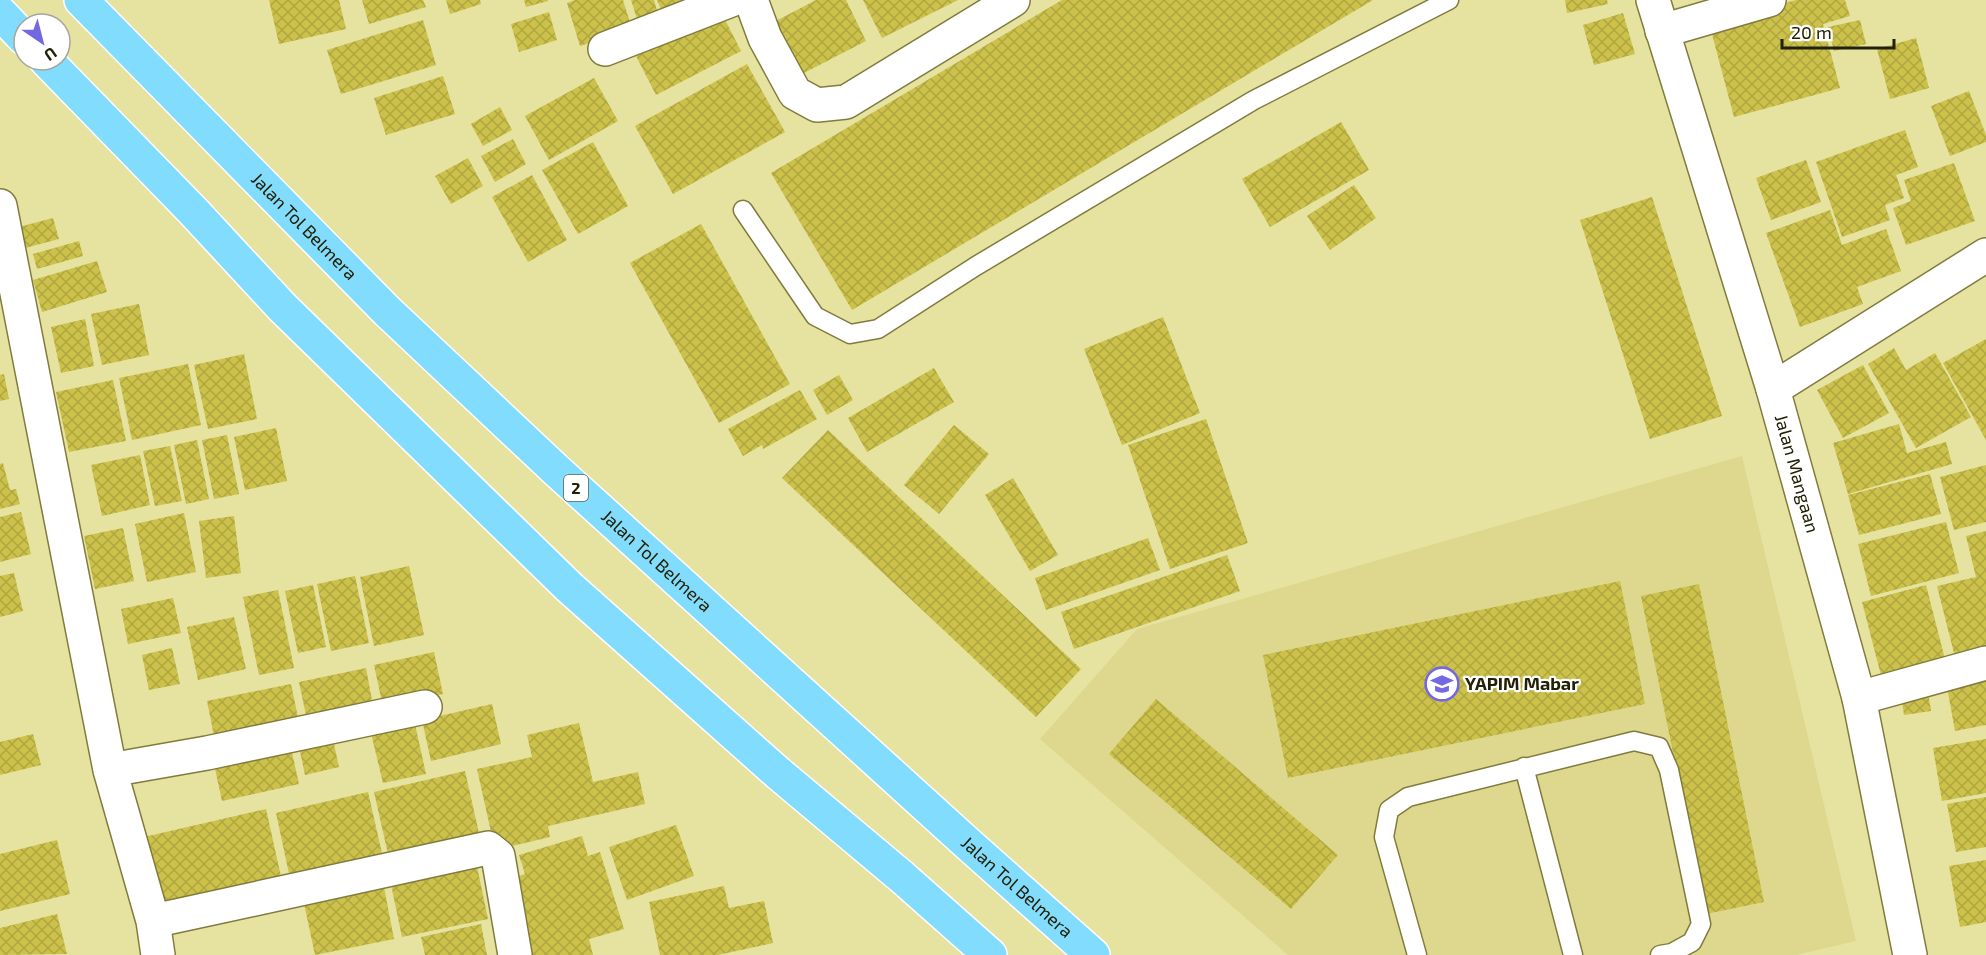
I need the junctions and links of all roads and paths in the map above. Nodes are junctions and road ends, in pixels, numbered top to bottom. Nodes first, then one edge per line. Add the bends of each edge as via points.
1 (81, 0) edge
2 (731, 0) edge
3 (751, 0) edge
4 (1013, 0) edge
5 (1449, 0) edge
6 (1653, 0) edge
7 (1769, 0) edge
8 (0, 13) edge
9 (12, 26) edge
10 (1662, 31) junction
11 (605, 49) dead end
12 (58, 72) edge
13 (743, 210) dead end
14 (1, 218) edge
15 (1986, 255) edge
16 (1773, 389) junction
17 (1986, 663) edge
18 (1859, 698) junction
19 (425, 707) dead end
20 (1524, 767) junction
21 (110, 770) junction
22 (153, 921) junction
23 (158, 955) edge
24 (515, 955) edge
25 (990, 955) edge
26 (1093, 955) edge
27 (1417, 955) edge
28 (1573, 955) edge
29 (1660, 955) edge
30 (1910, 955) edge

1 - 26 highway, Jalan Tol Belmera / 2 via 454,374
2 - 11 street
3 - 4 street via 765,38 795,93 817,105 846,102
5 - 13 lane via 1254,100 878,329 850,334 815,316
6 - 10 street, Jalan Mangaan
7 - 10 street
8 - 9 highway
10 - 16 street, Jalan Mangaan
12 - 25 highway via 282,307 569,588
14 - 21 street
15 - 16 street
16 - 18 street, Jalan Mangaan
17 - 18 street
18 - 30 street, Jalan Mangaan
19 - 21 street
20 - 27 lane via 1408,797 1389,810 1384,837
20 - 28 lane
20 - 29 lane via 1634,741 1659,747 1669,770 1701,924 1692,942
21 - 22 street
22 - 23 street
22 - 24 street via 488,848 498,856

